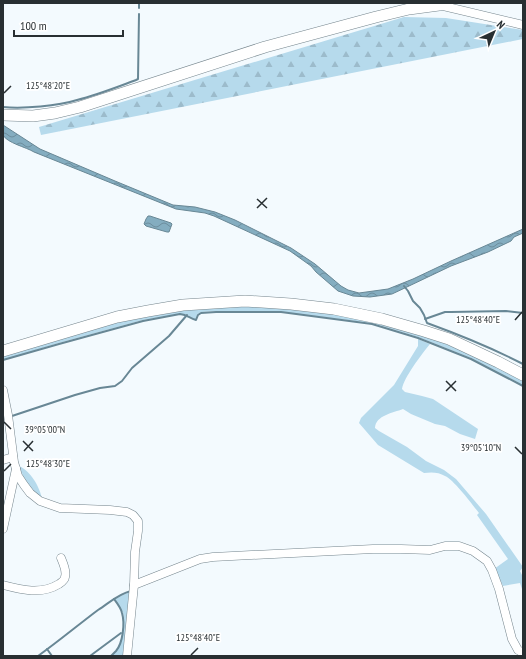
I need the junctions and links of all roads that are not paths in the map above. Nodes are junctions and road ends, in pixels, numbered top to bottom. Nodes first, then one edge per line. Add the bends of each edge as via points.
1 (441, 4) edge
2 (523, 25) edge
3 (3, 114) edge
4 (3, 351) edge
5 (523, 375) edge
6 (3, 390) edge
7 (13, 457) junction
8 (3, 460) edge
9 (16, 468) junction
10 (3, 529) edge
11 (62, 558) dead end
12 (3, 585) edge
13 (134, 585) junction
14 (523, 653) edge
15 (127, 656) edge

1 - 2 street
1 - 3 street via 376,17 265,47 80,107 33,116
4 - 5 street via 117,317 183,305 245,301 334,309 382,319 449,340
6 - 7 street
7 - 8 street
7 - 9 street
9 - 10 street
9 - 13 street via 18,476 30,493 50,506 110,510 133,515 138,521
11 - 12 street via 65,578 55,586 40,591
13 - 14 street via 200,559 213,557 373,549 430,550 459,546 473,551 486,561 492,570 512,639 518,650
13 - 15 street

